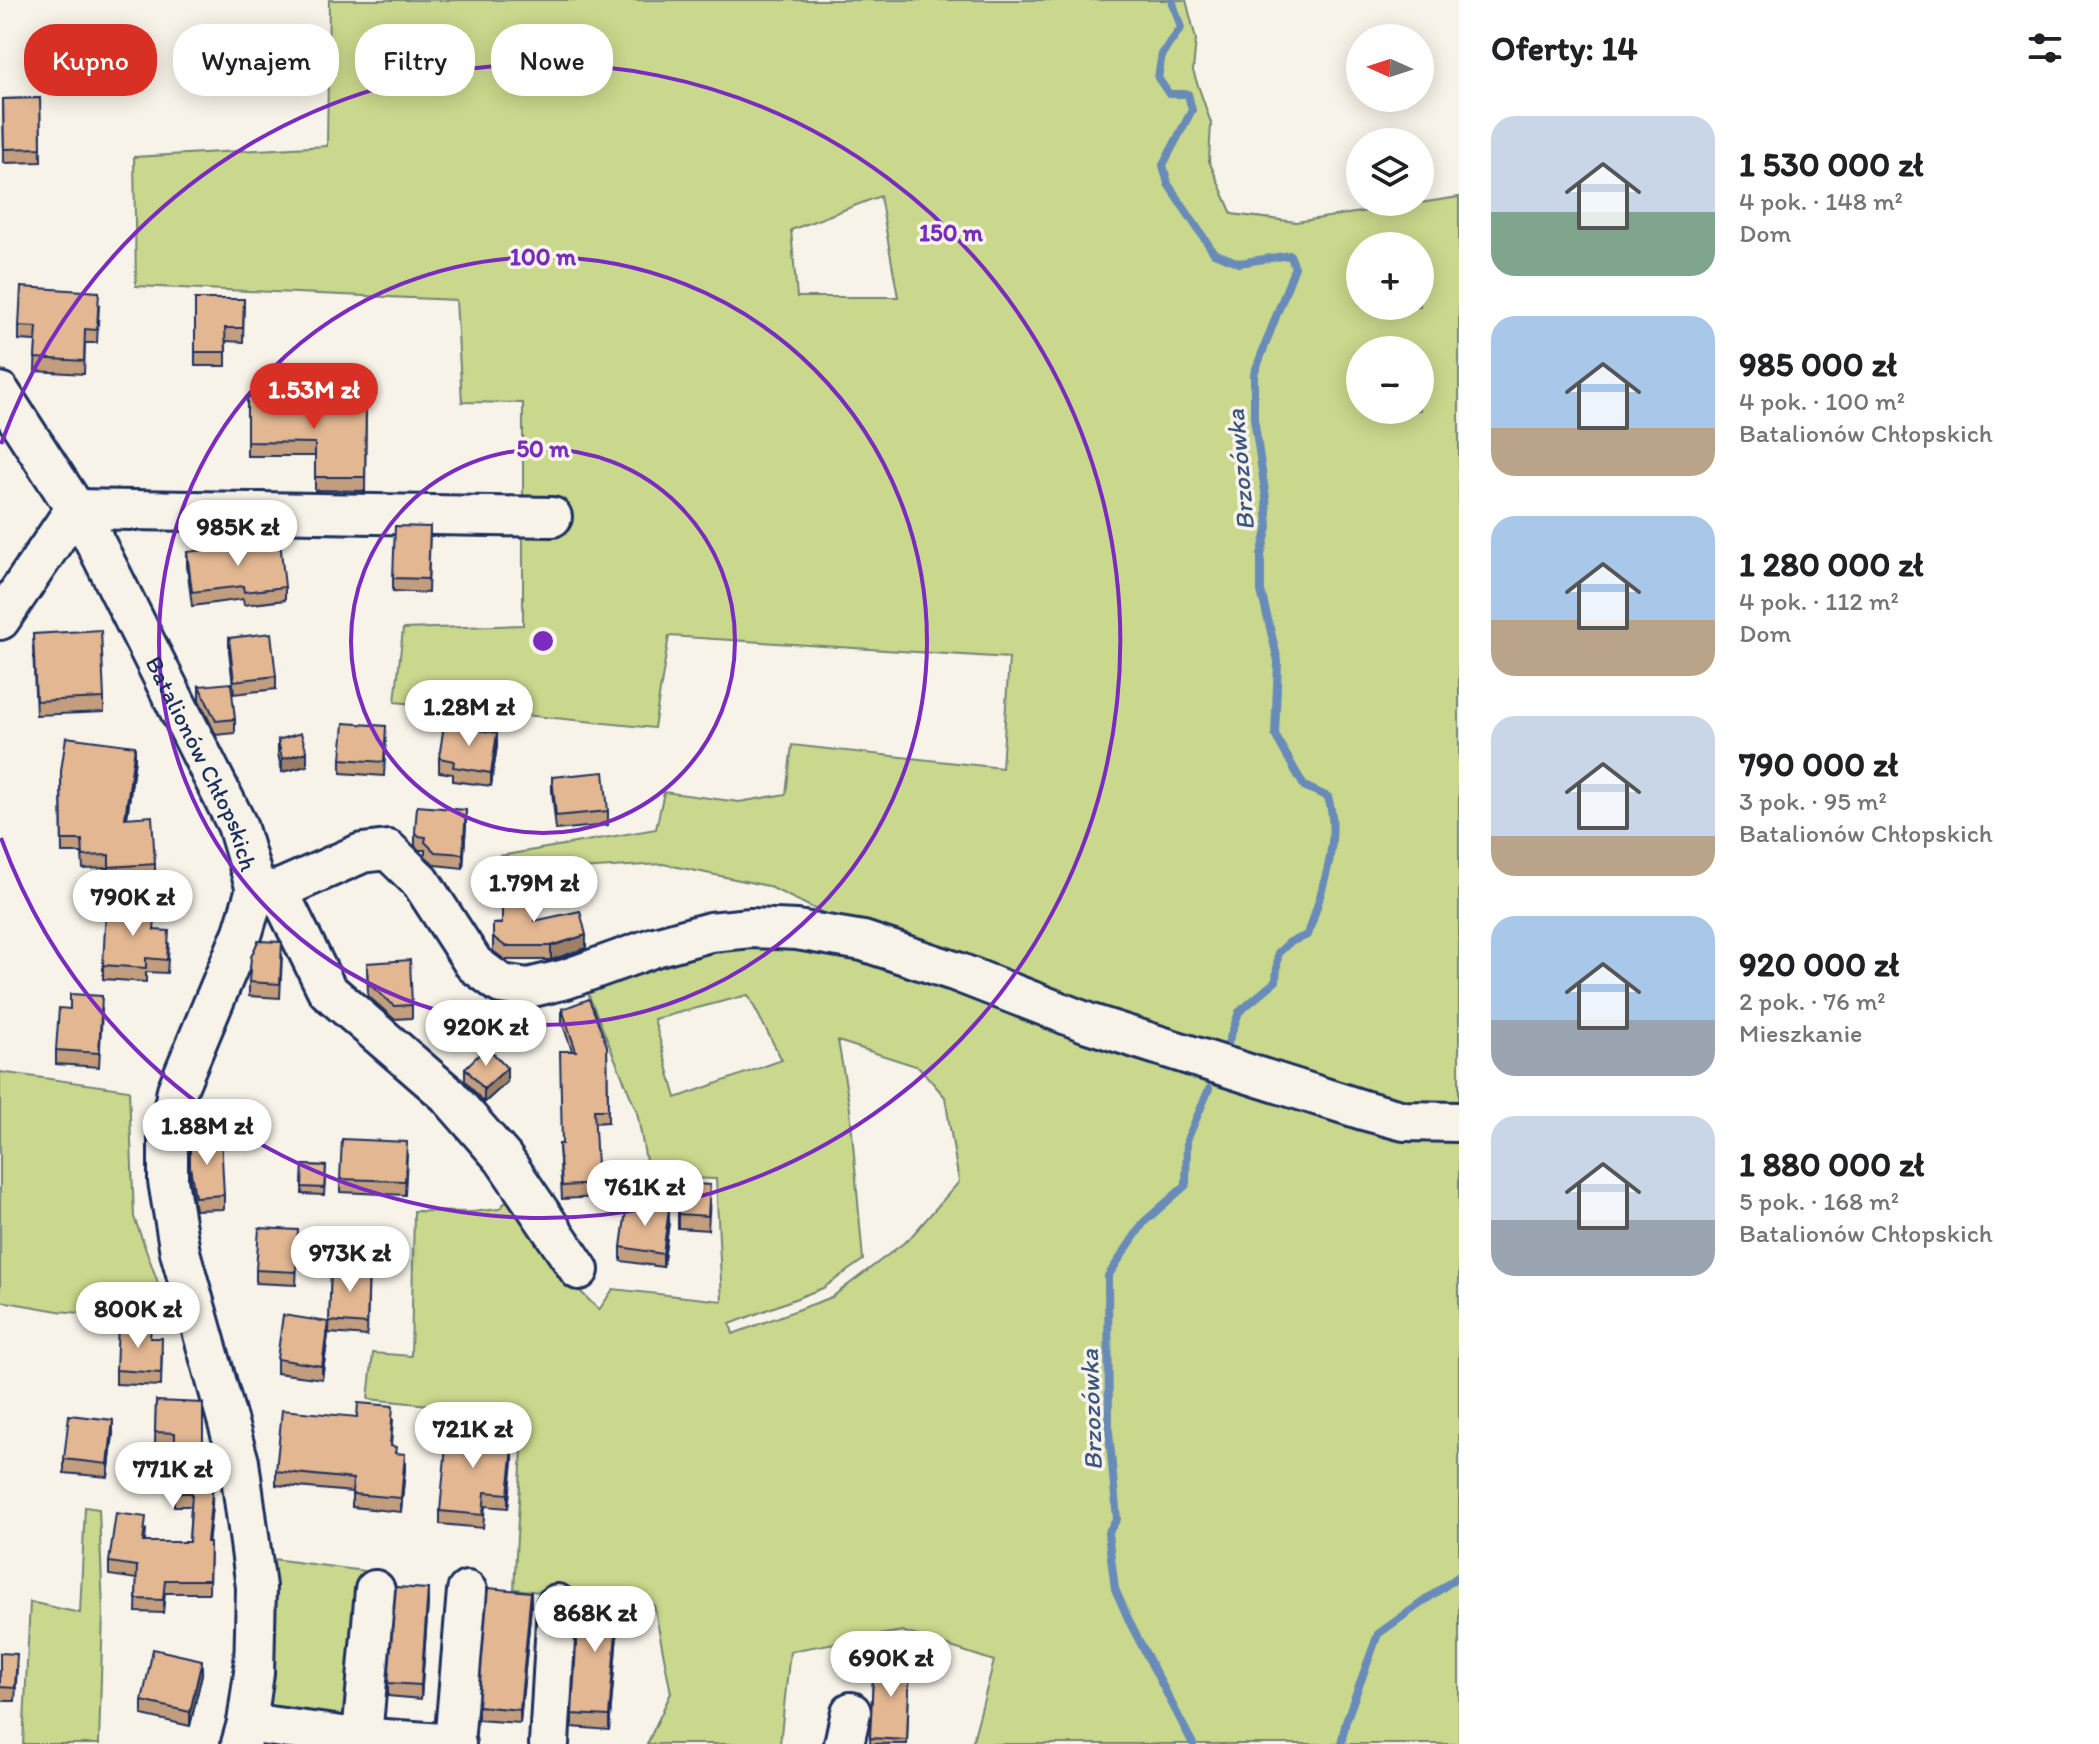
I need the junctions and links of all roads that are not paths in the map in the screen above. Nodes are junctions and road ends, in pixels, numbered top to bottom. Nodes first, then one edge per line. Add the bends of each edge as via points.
1 (0, 392) edge
2 (75, 509) junction
3 (552, 517) dead end
4 (0, 620) edge
5 (267, 889) junction
6 (1459, 1122) edge
7 (579, 1270) dead end
8 (375, 1590) dead end
9 (467, 1591) dead end
10 (557, 1604) dead end
11 (244, 1733) edge
12 (362, 1737) junction
13 (455, 1744) edge
14 (549, 1744) edge

1 - 2 street, Batalionów Chłopskich
2 - 3 street
2 - 4 street
2 - 5 street, Batalionów Chłopskich
5 - 6 street via 362,853 388,850 421,882 474,964 501,984 528,988 710,932 797,930 863,941 1088,1023 1363,1110 1404,1121
5 - 7 street via 327,990 447,1094 503,1158
5 - 11 street, Batalionów Chłopskich via 243,932 177,1090 168,1139 168,1181 180,1252 239,1462 248,1518 256,1587 254,1673
8 - 12 street
9 - 13 street, Batalionów Chłopskich
10 - 14 street
11 - 12 street, Batalionów Chłopskich
12 - 13 street, Batalionów Chłopskich

